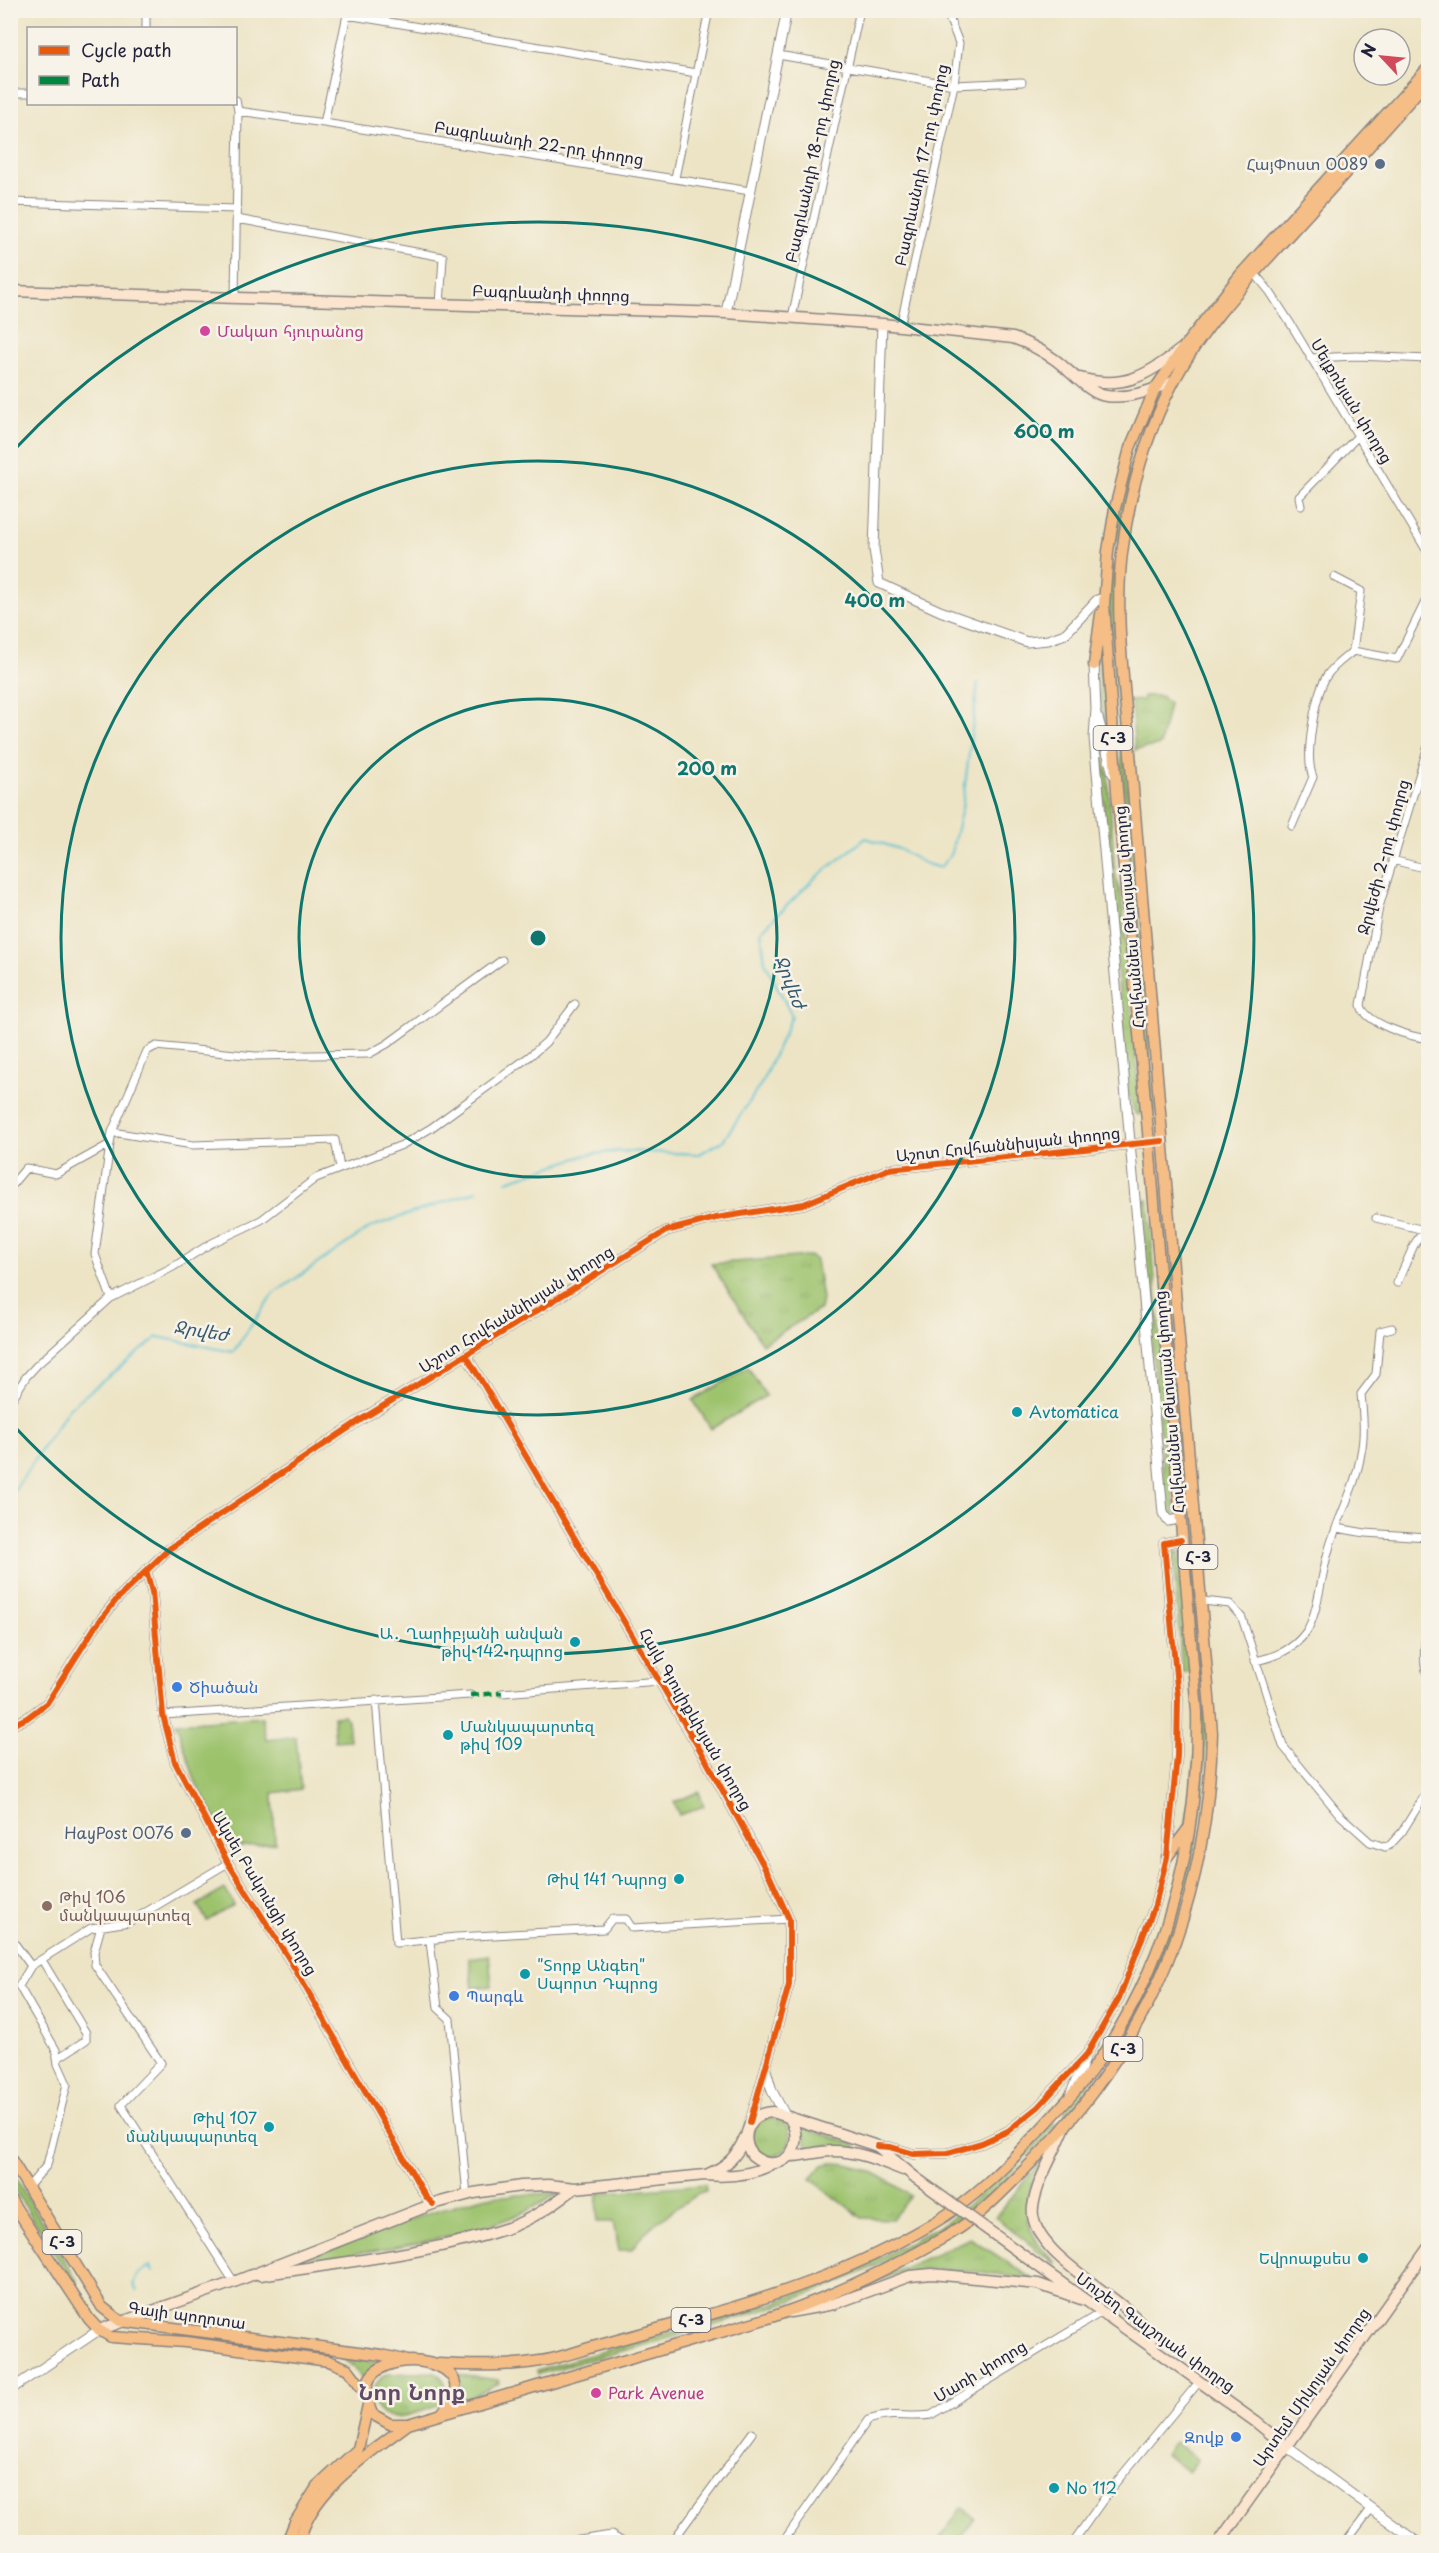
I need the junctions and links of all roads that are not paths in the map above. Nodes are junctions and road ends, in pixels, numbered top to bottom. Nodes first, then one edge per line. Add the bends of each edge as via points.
1 (146, 10) edge
2 (709, 10) edge
3 (787, 10) edge
4 (860, 10) edge
5 (946, 10) edge
6 (347, 13) edge
7 (146, 27) edge
8 (778, 55) junction
9 (846, 68) junction
10 (1428, 68) edge
11 (696, 73) junction
12 (1428, 80) edge
13 (1022, 82) dead end
14 (954, 85) junction
15 (10, 93) edge
16 (27, 93) edge
17 (237, 105) edge
18 (238, 111) junction
19 (324, 123) junction
20 (675, 178) junction
21 (750, 191) junction
22 (10, 202) edge
23 (237, 209) junction
24 (237, 219) junction
25 (1251, 270) junction
26 (10, 291) edge
27 (235, 298) junction
28 (440, 305) junction
29 (726, 313) junction
30 (792, 317) junction
31 (882, 324) junction
32 (900, 327) junction
33 (1183, 348) junction
34 (1310, 358) junction
35 (1428, 359) edge
36 (1184, 364) junction
37 (1078, 377) junction
38 (1173, 382) junction
39 (1155, 389) junction
40 (1357, 437) junction
41 (1301, 506) dead end
42 (1108, 551) junction
43 (1428, 553) edge
44 (1122, 554) junction
45 (1334, 577) dead end
46 (1428, 596) edge
47 (1104, 601) junction
48 (1353, 651) junction
49 (1094, 664) joint
50 (1096, 710) junction
51 (1428, 746) edge
52 (1117, 791) junction
53 (1292, 826) dead end
54 (1392, 860) junction
55 (1428, 869) edge
56 (502, 960) dead end
57 (575, 1004) dead end
58 (1428, 1038) edge
59 (112, 1132) junction
60 (1162, 1141) junction
61 (1149, 1143) junction
62 (110, 1144) junction
63 (1129, 1145) junction
64 (340, 1168) junction
65 (10, 1187) edge
66 (1376, 1218) dead end
67 (1427, 1225) edge
68 (1397, 1283) dead end
69 (111, 1298) junction
70 (1392, 1328) dead end
71 (466, 1355) junction
72 (10, 1402) edge
73 (1180, 1522) junction
74 (1195, 1524) junction
75 (1337, 1528) junction
76 (1428, 1537) edge
77 (1181, 1540) junction
78 (146, 1570) junction
79 (1203, 1601) junction
80 (1428, 1617) edge
81 (1255, 1661) junction
82 (1428, 1677) edge
83 (1208, 1679) junction
84 (1195, 1680) junction
85 (660, 1681) junction
86 (502, 1693) dead end
87 (471, 1695) dead end
88 (376, 1700) junction
89 (1210, 1711) junction
90 (1197, 1712) junction
91 (163, 1715) junction
92 (10, 1726) edge
93 (1428, 1790) edge
94 (1190, 1826) junction
95 (1167, 1857) junction
96 (228, 1863) junction
97 (789, 1919) junction
98 (100, 1927) junction
99 (10, 1937) edge
100 (430, 1941) junction
101 (42, 1960) junction
102 (31, 1966) junction
103 (1087, 2054) junction
104 (58, 2058) junction
105 (766, 2070) junction
106 (1069, 2098) junction
107 (788, 2117) junction
108 (750, 2122) junction
109 (1065, 2126) junction
110 (746, 2137) junction
111 (877, 2146) junction
112 (789, 2156) junction
113 (10, 2158) edge
114 (774, 2163) junction
115 (906, 2171) junction
116 (705, 2175) junction
117 (28, 2187) junction
118 (575, 2188) junction
119 (467, 2195) junction
120 (10, 2199) edge
121 (433, 2204) junction
122 (1428, 2248) edge
123 (245, 2277) junction
124 (234, 2282) junction
125 (1087, 2301) junction
126 (1102, 2312) junction
127 (783, 2313) junction
128 (120, 2321) junction
129 (99, 2330) junction
130 (1154, 2349) junction
131 (410, 2362) junction
132 (435, 2364) junction
133 (1199, 2382) junction
134 (10, 2390) edge
135 (366, 2392) junction
136 (368, 2405) junction
137 (442, 2413) junction
138 (408, 2424) junction
139 (752, 2433) dead end
140 (1287, 2447) junction
141 (1371, 2509) junction
142 (287, 2542) edge
143 (299, 2542) edge
144 (567, 2542) edge
145 (623, 2542) edge
146 (672, 2542) edge
147 (783, 2542) edge
148 (1073, 2542) edge
149 (1219, 2542) edge
150 (1346, 2542) edge
151 (1417, 2542) edge

1 - 7 street
2 - 11 street
3 - 8 street
4 - 9 street, Բագրևանդի 18-րդ փողոց
5 - 14 street, Բագրևանդի 17-րդ փողոց via 959,43
6 - 11 street
6 - 19 street
8 - 9 street
8 - 21 street
9 - 14 street
9 - 30 street, Բագրևանդի 18-րդ փողոց
10 - 25 main road, Հովհաննես Թևոսյան փողոց / Հ-3
11 - 20 street
12 - 25 main road, Հովհաննես Թևոսյան փողոց / Հ-3
13 - 14 street
14 - 32 street, Բագրևանդի 17-րդ փողոց
15 - 16 street
17 - 18 street
18 - 19 street, Բագրևանդի 22-րդ փողոց
18 - 23 street
19 - 20 street, Բագրևանդի 22-րդ փողոց
20 - 21 street, Բագրևանդի 22-րդ փողոց
21 - 29 street
22 - 23 street
23 - 24 street
24 - 27 street
24 - 28 street via 442,256
25 - 33 main road, Հովհաննես Թևոսյան փողոց / Հ-3
25 - 34 street, Մելքոնյան փողոց via 1270,292
25 - 36 main road, Հովհաննես Թևոսյան փողոց / Հ-3
26 - 27 main road, Բագրևանդի փողոց
27 - 28 main road, Բագրևանդի փողոց
28 - 29 main road, Բագրևանդի փողոց
29 - 30 main road, Բագրևանդի փողոց
30 - 31 main road, Բագրևանդի փողոց
31 - 32 main road, Բագրևանդի փողոց
31 - 47 street via 874,549 879,583 940,611 1027,642 1065,634 1097,600
32 - 37 main road, Բագրևանդի փողոց via 1013,338 1034,346
33 - 36 main road
33 - 37 main road, Բագրևանդի փողոց via 1162,364 1129,380 1110,384
33 - 39 main road, Հովհաննես Թևոսյան փողոց / Հ-3
34 - 35 street
34 - 40 street, Մելքոնյան փողոց
36 - 38 main road, Հովհաննես Թևոսյան փողոց / Հ-3
37 - 39 main road, Բագրևանդի փողոց via 1091,390 1106,396 1141,395
38 - 39 main road, Բագրևանդի փողոց
38 - 44 main road, Հովհաննես Թևոսյան փողոց / Հ-3 via 1139,471
39 - 42 main road, Հովհաննես Թևոսյան փողոց / Հ-3 via 1130,448
40 - 41 street via 1299,497
40 - 43 street, Մելքոնյան փողոց
42 - 44 main road
42 - 47 main road, Հովհաննես Թևոսյան փողոց / Հ-3
44 - 60 main road, Հովհաննես Թևոսյան փողոց / Հ-3 via 1119,600
45 - 48 street via 1361,591
46 - 48 street via 1397,659
47 - 49 main road
47 - 52 main road, Հովհաննես Թևոսյան փողոց / Հ-3
48 - 53 street via 1326,676 1310,734 1309,768 1313,777
49 - 50 street
50 - 52 street
50 - 63 street via 1094,738
51 - 54 street, Ջրվեժի 2-րդ փողոց
52 - 61 main road, Հովհաննես Թևոսյան փողոց / Հ-3
54 - 55 street
54 - 58 street, Ջրվեժի 2-րդ փողոց via 1379,907 1362,1010 1402,1033
56 - 59 street via 369,1054 255,1056 156,1046 147,1050
57 - 64 street via 530,1056 433,1126 402,1146
59 - 62 street
59 - 64 street via 193,1145 335,1140
60 - 61 street, Աշոտ Հովհաննիսյան փողոց
60 - 74 main road, Հովհաննես Թևոսյան փողոց / Հ-3
61 - 63 street, Աշոտ Հովհաննիսյան փողոց
61 - 73 main road, Հովհաննես Թևոսյան փողոց / Հ-3
62 - 65 street via 56,1174 26,1168
62 - 69 street via 95,1254
63 - 71 street, Աշոտ Հովհաննիսյան փողոց via 889,1170 804,1204 666,1230
63 - 73 street via 1163,1515 1168,1521
64 - 69 street via 316,1178 261,1220
66 - 67 street
67 - 68 street
69 - 72 street via 37,1365
70 - 75 street via 1380,1331 1376,1374 1361,1394 1361,1454
71 - 78 street, Աշոտ Հովհաննիսյան փողոց via 298,1462 169,1549
71 - 85 street, Հայկ Գյուլիքևխյան փողոց
73 - 74 main road
73 - 77 main road, Հովհաննես Թևոսյան փողոց / Հ-3
74 - 79 main road, Հովհաննես Թևոսյան փողոց / Հ-3
75 - 76 street
75 - 81 street via 1306,1632 1274,1658
77 - 84 main road, Հովհաննես Թևոսյան փողոց / Հ-3
77 - 95 street via 1164,1543 1178,1698 1177,1756
78 - 91 street, Ակսել Բակունցի փողոց via 152,1592
78 - 92 street, Աշոտ Հովհաննիսյան փողոց via 95,1627 46,1703
79 - 81 street via 1230,1604 1236,1609
79 - 83 main road, Հովհաննես Թևոսյան փողոց / Հ-3
80 - 82 street
81 - 93 street via 1283,1746 1340,1815 1370,1842 1380,1847 1390,1845
83 - 84 main road via 1203,1684
83 - 89 main road, Հովհաննես Թևոսյան փողոց / Հ-3
84 - 90 main road, Հովհաննես Թևոսյան փողոց / Հ-3
85 - 86 street
85 - 97 street, Հայկ Գյուլիքևխյան փողոց via 770,1877
87 - 88 street
88 - 91 street
88 - 100 street via 396,1943
89 - 90 main road via 1205,1704
89 - 109 main road, Հովհաննես Թևոսյան փողոց / Հ-3 via 1207,1812 1181,1924 1166,1968 1143,2017 1113,2065
90 - 94 main road, Հովհաննես Թևոսյան փողոց / Հ-3
91 - 96 street, Ակսել Բակունցի փողոց via 175,1762
94 - 95 main road
94 - 106 main road, Հովհաննես Թևոսյան փողոց / Հ-3 via 1174,1901 1149,1971 1113,2038
95 - 103 street via 1155,1905 1131,1969
96 - 98 street via 129,1922
96 - 121 street, Ակսել Բակունցի փողոց
97 - 100 street via 635,1928 626,1918 612,1919 604,1929
97 - 105 street, Հայկ Գյուլիքևխյան փողոց via 789,1985
98 - 101 street via 91,1928
98 - 124 street via 95,1965 161,2063 120,2105
99 - 102 street
100 - 119 street via 438,2008 450,2019
101 - 102 street
101 - 104 street via 86,2033 86,2040
102 - 104 street via 19,1986
103 - 106 street
103 - 111 street via 1025,2118 982,2144 926,2154
104 - 117 street via 67,2084 47,2165
105 - 107 street via 772,2091
105 - 108 street, Հայկ Գյուլիքևխյան փողոց
106 - 132 main road, Հովհաննես Թևոսյան փողոց / Հ-3 via 974,2193 934,2223 871,2255 769,2297 541,2361 485,2366
107 - 108 main road via 766,2112
107 - 111 main road
107 - 112 main road via 797,2139
108 - 110 main road
109 - 127 main road, Հովհաննես Թևոսյան փողոց / Հ-3 via 1001,2193 956,2231 888,2268
109 - 130 main road via 1037,2190 1035,2223 1050,2247 1136,2317
110 - 114 main road via 752,2155 762,2162
110 - 116 main road via 729,2163
111 - 115 main road, Մուշեղ Գալշոյան փողոց
112 - 114 main road
112 - 115 main road via 849,2152
113 - 117 main road, Գայի պողոտա / Հ-3
114 - 116 main road via 762,2170
115 - 125 main road, Մուշեղ Գալշոյան փողոց, bridge
116 - 118 main road
117 - 128 main road, Գայի պողոտա / Հ-3 via 102,2307
118 - 119 main road via 521,2186
118 - 123 main road via 544,2210 509,2227 419,2250
119 - 121 main road
120 - 129 main road, Հ-3
121 - 123 main road
122 - 140 main road, Արտեմ Միկոյան փողոց
123 - 124 main road
124 - 128 main road
125 - 126 main road, Մուշեղ Գալշոյան փողոց
125 - 127 main road via 1038,2284 932,2274 910,2276 812,2310
126 - 130 main road, Մուշեղ Գալշոյան փողոց
126 - 147 street, Մառի փողոց via 931,2415 913,2418 886,2414 868,2420
127 - 137 main road, Հովհաննես Թևոսյան փողոց / Հ-3
128 - 129 main road
128 - 131 main road, Գայի պողոտա via 382,2355
129 - 134 street
129 - 135 main road, Գայի պողոտա via 111,2337 186,2342 338,2363 348,2369
130 - 133 main road, Մուշեղ Գալշոյան փողոց
131 - 132 main road
131 - 135 main road via 393,2363 378,2370 368,2381
132 - 137 main road via 450,2372 456,2391 453,2402
133 - 140 main road, Մուշեղ Գալշոյան փողոց
133 - 148 street via 1113,2486
135 - 136 main road
136 - 138 main road via 382,2421
136 - 142 main road via 357,2449 317,2487
137 - 138 main road
138 - 143 main road via 324,2495
139 - 146 street
140 - 141 street, Մուշեղ Գալշոյան փողոց
140 - 149 main road, Արտեմ Միկոյան փողոց
141 - 150 street
141 - 151 street, Մուշեղ Գալշոյան փողոց
144 - 145 street via 611,2535

